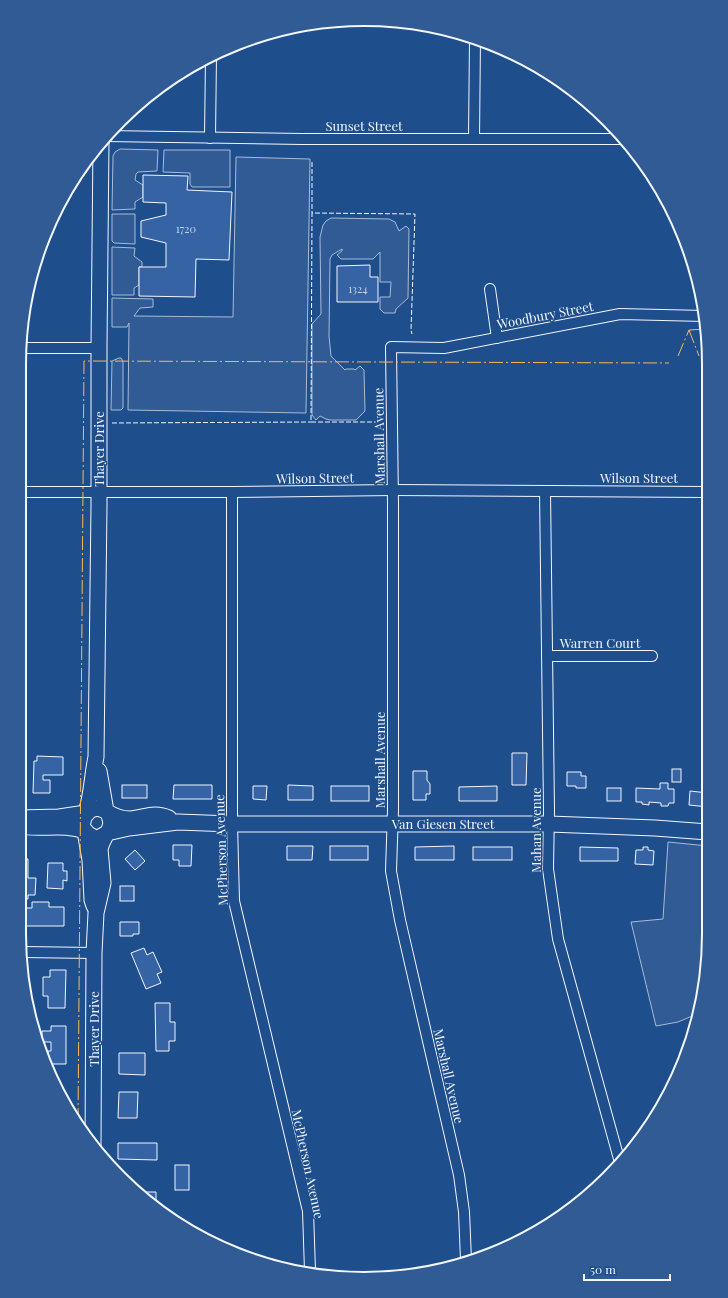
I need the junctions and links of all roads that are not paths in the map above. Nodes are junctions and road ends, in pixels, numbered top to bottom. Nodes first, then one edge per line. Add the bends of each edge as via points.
1 (475, 45) edge
2 (211, 63) edge
3 (115, 136) edge
4 (613, 136) edge
5 (210, 138) junction
6 (474, 139) junction
7 (101, 152) edge
8 (490, 289) dead end
9 (698, 316) edge
10 (497, 338) junction
11 (27, 348) edge
12 (99, 348) junction
13 (391, 348) joint
14 (393, 490) junction
15 (546, 491) junction
16 (26, 492) edge
17 (99, 492) junction
18 (232, 492) junction
19 (702, 492) edge
20 (548, 656) junction
21 (652, 656) dead end
22 (96, 757) junction
23 (106, 812) junction
24 (86, 813) junction
25 (26, 818) edge
26 (178, 822) junction
27 (232, 824) junction
28 (393, 824) junction
29 (549, 824) junction
30 (26, 827) edge
31 (85, 831) junction
32 (702, 832) edge
33 (107, 833) junction
34 (96, 912) junction
35 (27, 952) edge
36 (94, 953) junction
37 (93, 1136) edge
38 (618, 1157) edge
39 (466, 1256) edge
40 (310, 1268) edge

1 - 6 street
2 - 5 street
3 - 5 street, Sunset Street
4 - 6 street, Sunset Street
5 - 6 street, Sunset Street
7 - 12 street, Thayer Drive
8 - 10 street
9 - 10 street, Woodbury Street via 620,314
10 - 13 street, Woodbury Street via 444,348
11 - 12 street
12 - 17 street, Thayer Drive
13 - 14 street, Marshall Avenue
14 - 15 street, Wilson Street
14 - 18 street, Wilson Street
14 - 28 street, Marshall Avenue
15 - 19 street, Wilson Street
15 - 20 street, Mahan Avenue
16 - 17 street, Wilson Street
17 - 18 street, Wilson Street
17 - 22 street, Thayer Drive
18 - 27 street, McPherson Avenue
20 - 21 street, Warren Court
20 - 29 street, Mahan Avenue
22 - 23 street, Thayer Drive
22 - 24 street, Thayer Drive
23 - 24 street via 98,808
23 - 26 street, Van Giesen Street via 131,819 159,815
23 - 33 street via 111,823
24 - 25 street
24 - 31 street via 82,822
26 - 27 street, Van Giesen Street
26 - 33 street, Van Giesen Street
27 - 28 street, Van Giesen Street
27 - 40 street, McPherson Avenue via 234,901 308,1211
28 - 29 street, Van Giesen Street
28 - 39 street, Marshall Avenue via 391,871 459,1175
29 - 32 street, Van Giesen Street
29 - 38 street, Mahan Avenue via 548,869 558,938
30 - 31 street via 64,827
31 - 33 street via 96,838
31 - 34 street, Thayer Drive via 90,860 92,900
33 - 34 street, Thayer Drive via 100,849 103,883
34 - 36 street, Thayer Drive
35 - 36 street
36 - 37 street, Thayer Drive

